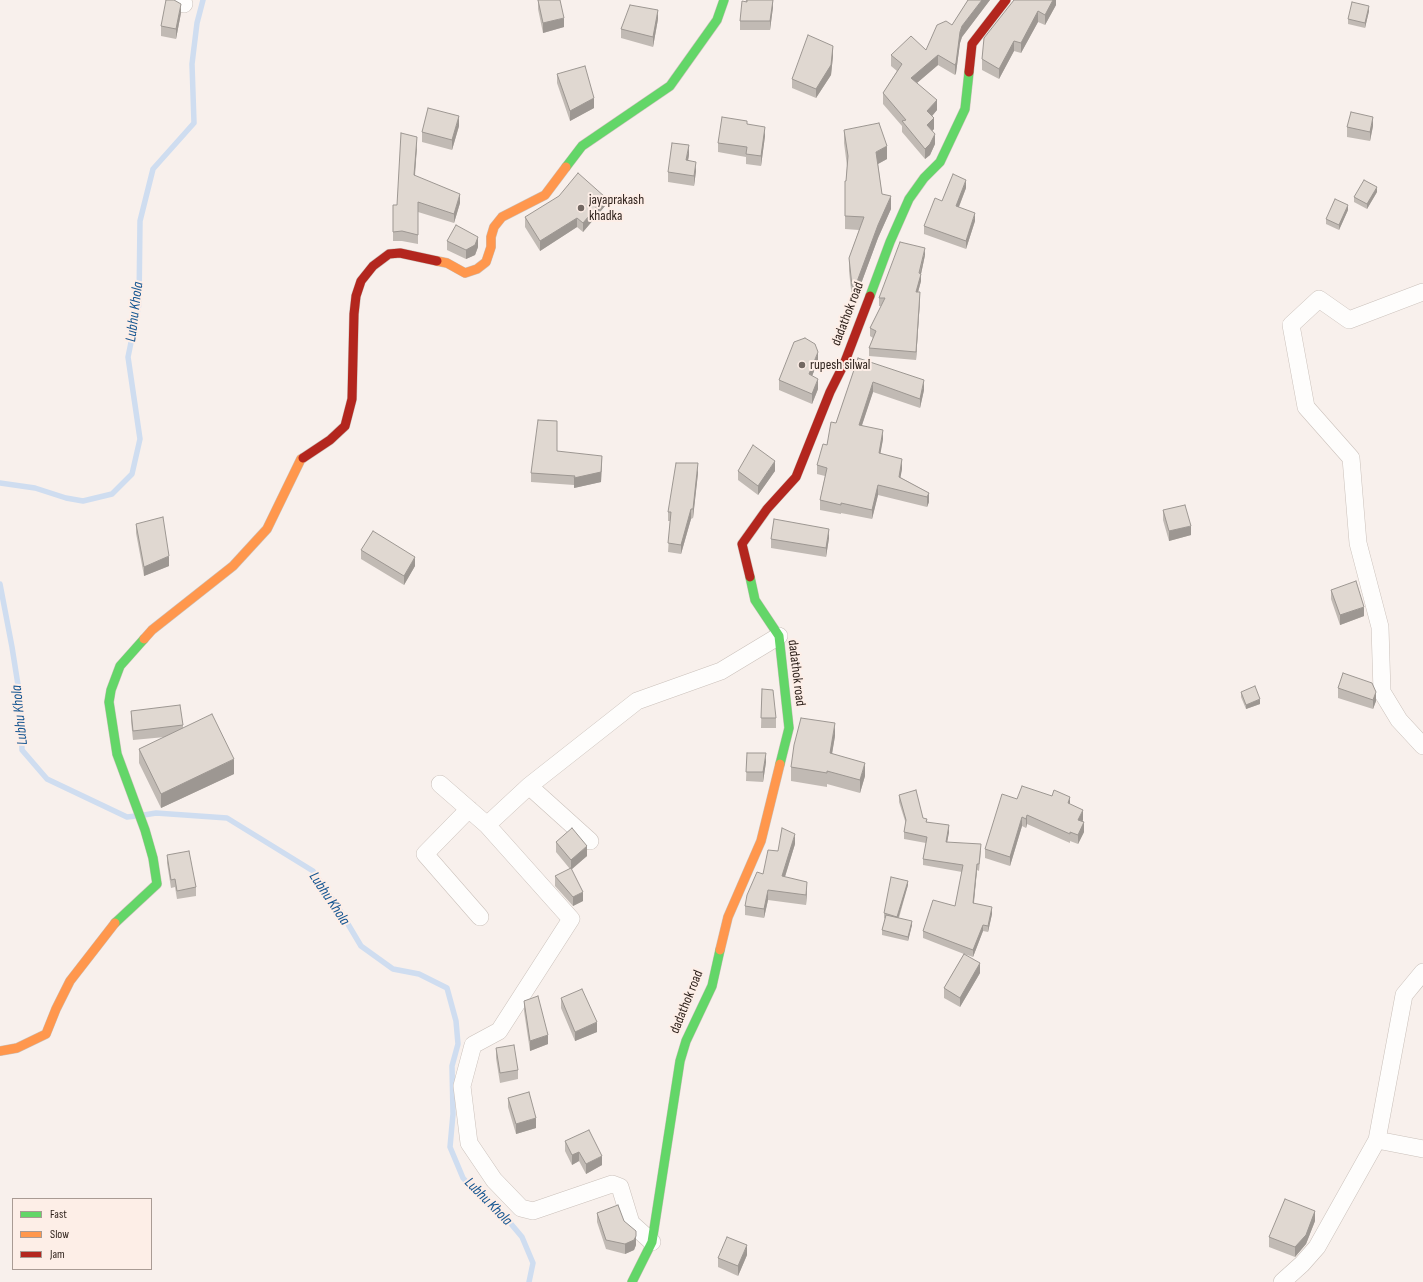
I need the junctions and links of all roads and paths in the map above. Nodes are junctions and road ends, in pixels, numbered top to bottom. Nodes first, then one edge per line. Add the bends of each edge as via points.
1 (724, 0) edge
2 (1006, 0) edge
3 (1423, 292) edge
4 (779, 636) junction
5 (1423, 746) edge
6 (440, 784) dead end
7 (529, 786) junction
8 (469, 809) junction
9 (487, 825) junction
10 (590, 840) dead end
11 (480, 917) dead end
12 (1423, 972) edge
13 (0, 1051) edge
14 (1377, 1140) junction
15 (1423, 1149) edge
16 (652, 1242) junction
17 (632, 1282) edge
18 (1282, 1282) edge

1 - 13 street via 717,20 670,86 582,146 545,195 502,217 494,227 486,262 478,269 465,273 447,263 400,253 389,254 373,266 361,281 354,314 352,399 345,426 330,440 301,459 268,529 233,566 152,630 120,666 111,690 109,702 117,754 145,830 157,884 116,921 75,975 56,1009 46,1034 17,1048
2 - 4 street, dadathok road via 972,44 965,109 940,162 909,199 796,477 767,509 742,544 755,600
3 - 5 street via 1350,320 1319,299 1291,325 1306,407 1351,458 1358,543 1380,627 1382,692 1399,720
4 - 7 street via 721,671 637,701
4 - 16 street, dadathok road via 789,728 761,841 728,917 712,986 680,1061
6 - 8 street
7 - 9 street
7 - 10 street
8 - 9 street
8 - 11 street via 425,854
9 - 16 street via 571,919 500,1031 473,1045 462,1086 469,1143 494,1180 521,1208 533,1211 612,1184 620,1188 631,1223
12 - 14 street via 1404,995
14 - 15 street
14 - 18 street via 1317,1247
16 - 17 street, dadathok road

